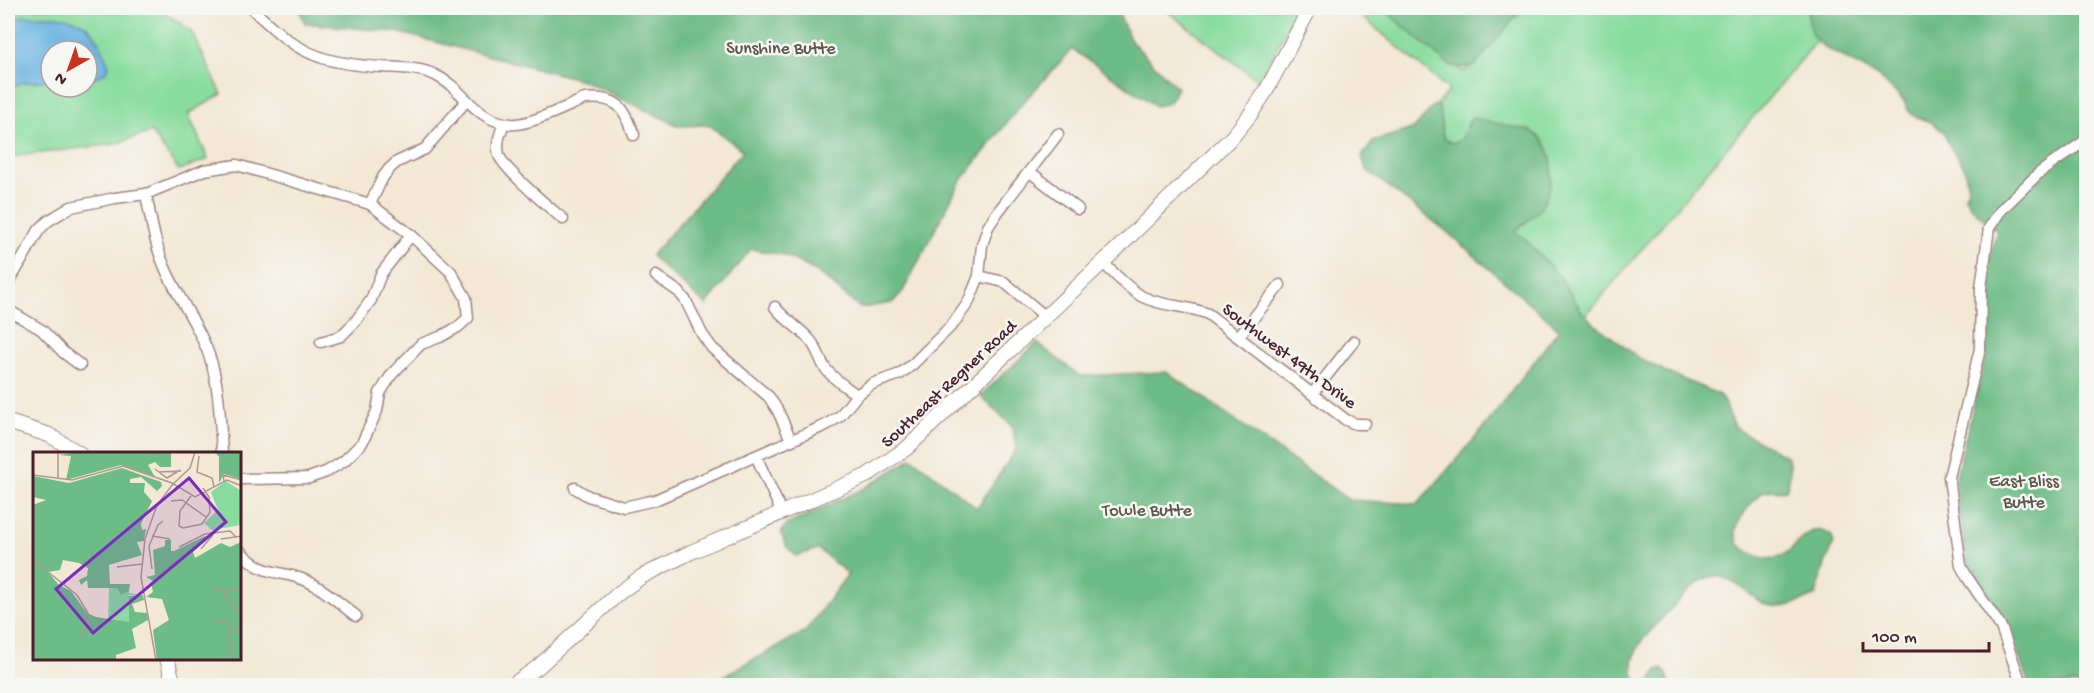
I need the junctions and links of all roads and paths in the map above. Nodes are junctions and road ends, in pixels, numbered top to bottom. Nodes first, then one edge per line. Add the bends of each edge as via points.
1 (252, 8) edge
2 (1310, 8) edge
3 (467, 100) junction
4 (504, 123) junction
5 (1058, 134) dead end
6 (634, 135) dead end
7 (2086, 140) edge
8 (1029, 172) junction
9 (146, 194) junction
10 (370, 204) junction
11 (1078, 209) dead end
12 (563, 219) dead end
13 (411, 235) junction
14 (1103, 263) junction
15 (656, 276) dead end
16 (980, 276) junction
17 (8, 284) edge
18 (1280, 285) dead end
19 (775, 307) dead end
20 (8, 310) edge
21 (1046, 317) junction
22 (1239, 336) junction
23 (1354, 341) dead end
24 (321, 342) dead end
25 (80, 365) dead end
26 (1313, 393) junction
27 (857, 395) junction
28 (8, 422) edge
29 (1365, 424) dead end
30 (791, 440) junction
31 (78, 452) edge
32 (222, 452) edge
33 (756, 456) junction
34 (242, 479) edge
35 (575, 488) dead end
36 (782, 513) junction
37 (242, 553) edge
38 (356, 616) dead end
39 (168, 660) edge
40 (174, 686) edge
41 (510, 686) edge
42 (2022, 686) edge

1 - 3 street via 280,35 314,57 329,62 418,70 435,75
2 - 14 main road, Southeast Regner Road via 1250,115 1222,148
3 - 4 street via 492,120
3 - 10 street via 424,149 390,168
4 - 6 street via 522,124 595,98 622,108
4 - 12 street via 498,141 500,158
5 - 8 street
7 - 42 street via 2039,173 2001,210 1989,228 1981,288 1980,349 1949,477 1961,566 2001,627
8 - 11 street
8 - 16 street via 988,227 982,245
9 - 10 street via 204,170 237,165
9 - 17 street via 85,203 48,221 32,240
9 - 32 street via 155,242 211,361 219,396
10 - 13 street
13 - 24 street via 381,274 371,300 356,322 341,336
13 - 34 street via 451,272 466,298 468,318 459,327 421,345 392,374 380,393 377,411 362,443 344,461 309,478
14 - 21 main road, Southeast Regner Road
14 - 22 street, Southwest 49th Drive via 1143,297 1195,308
15 - 30 street via 686,301 712,348 769,397
16 - 21 street via 1004,282
16 - 27 street via 953,324 913,364
18 - 22 street
19 - 27 street via 809,338 830,374
20 - 25 street via 42,330
21 - 36 main road, Southeast Regner Road via 894,458 866,476
22 - 26 street, Southwest 49th Drive
23 - 26 street
26 - 29 street, Southwest 49th Drive via 1346,420
27 - 30 street via 840,416
28 - 31 main road via 49,435
30 - 33 street
33 - 35 street via 623,510
33 - 36 street
36 - 41 main road, Southeast Regner Road via 641,577 538,667
37 - 38 street via 262,569 317,586
39 - 40 main road

